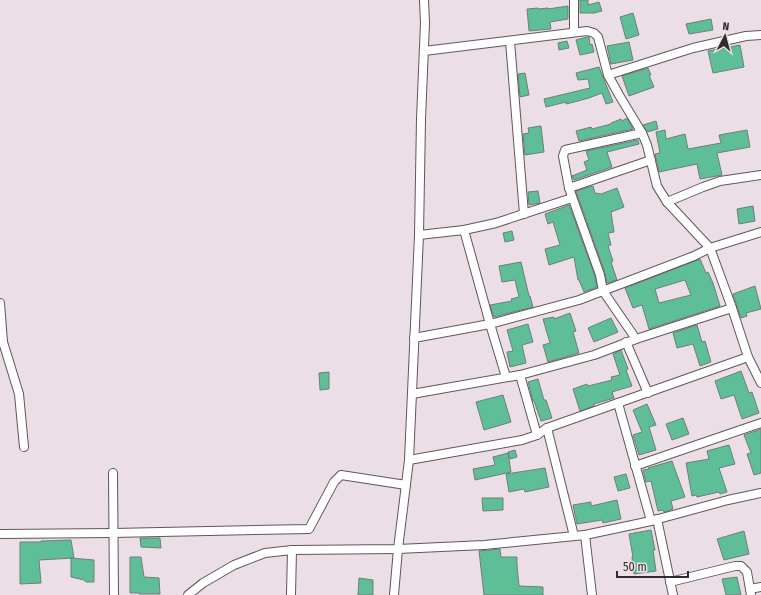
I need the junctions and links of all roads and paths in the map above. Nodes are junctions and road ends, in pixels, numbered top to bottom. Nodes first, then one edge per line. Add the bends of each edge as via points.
1 (424, 0) edge
2 (574, 0) edge
3 (574, 32) junction
4 (761, 35) edge
5 (510, 40) junction
6 (424, 51) junction
7 (608, 75) junction
8 (642, 133) junction
9 (651, 160) junction
10 (761, 175) edge
11 (569, 188) junction
12 (572, 198) junction
13 (667, 202) junction
14 (524, 214) junction
15 (464, 230) junction
16 (761, 232) edge
17 (418, 235) junction
18 (710, 248) junction
19 (603, 291) junction
20 (0, 303) edge
21 (732, 308) junction
22 (490, 324) junction
23 (414, 338) junction
24 (636, 339) junction
25 (626, 342) junction
26 (748, 357) junction
27 (520, 375) junction
28 (506, 377) junction
29 (761, 382) edge
30 (648, 393) junction
31 (412, 394) junction
32 (618, 403) junction
33 (761, 423) edge
34 (547, 428) junction
35 (537, 435) junction
36 (24, 446) dead end
37 (409, 460) junction
38 (636, 466) junction
39 (113, 473) dead end
40 (406, 485) junction
41 (761, 493) edge
42 (654, 520) junction
43 (113, 533) junction
44 (0, 534) edge
45 (585, 535) junction
46 (574, 536) junction
47 (398, 549) junction
48 (292, 550) junction
49 (670, 582) junction
50 (761, 587) edge
51 (750, 592) edge
52 (114, 595) edge
53 (188, 595) edge
54 (290, 595) edge
55 (394, 595) edge
56 (592, 595) edge
57 (673, 595) edge

1 - 6 street
2 - 3 street
3 - 5 street
3 - 7 street via 587,31 598,37
4 - 7 street via 692,48
5 - 6 street
5 - 14 street
6 - 17 street
7 - 8 street
8 - 9 street
8 - 11 street via 566,150 563,156
9 - 11 street
9 - 13 street via 657,186
10 - 13 street via 720,181
11 - 12 street
12 - 14 street
12 - 19 street via 600,275
13 - 18 street
14 - 15 street
15 - 17 street
15 - 22 street
16 - 18 street
17 - 23 street
18 - 19 street
18 - 21 street
19 - 22 street
19 - 24 street
20 - 36 street via 3,342 19,394
21 - 24 street
21 - 26 street
22 - 23 street
22 - 28 street
23 - 31 street
24 - 25 street
25 - 27 street via 594,355
25 - 30 street
26 - 29 street
26 - 30 street
27 - 28 street
27 - 35 street
28 - 31 street
30 - 32 street
31 - 37 street
32 - 34 street
32 - 38 street
33 - 38 street
34 - 35 street
34 - 46 street
35 - 37 street via 522,440
37 - 40 street
38 - 42 street
39 - 43 street
40 - 43 street via 341,475 334,482 309,529
40 - 47 street
41 - 42 street
42 - 45 street
42 - 49 street
43 - 44 street
43 - 52 street
45 - 46 street
45 - 56 street
46 - 47 street via 484,545
47 - 48 street
47 - 55 street
48 - 53 street via 265,553 234,565
48 - 54 street
49 - 51 street via 741,566 747,572
49 - 57 street
50 - 51 street

